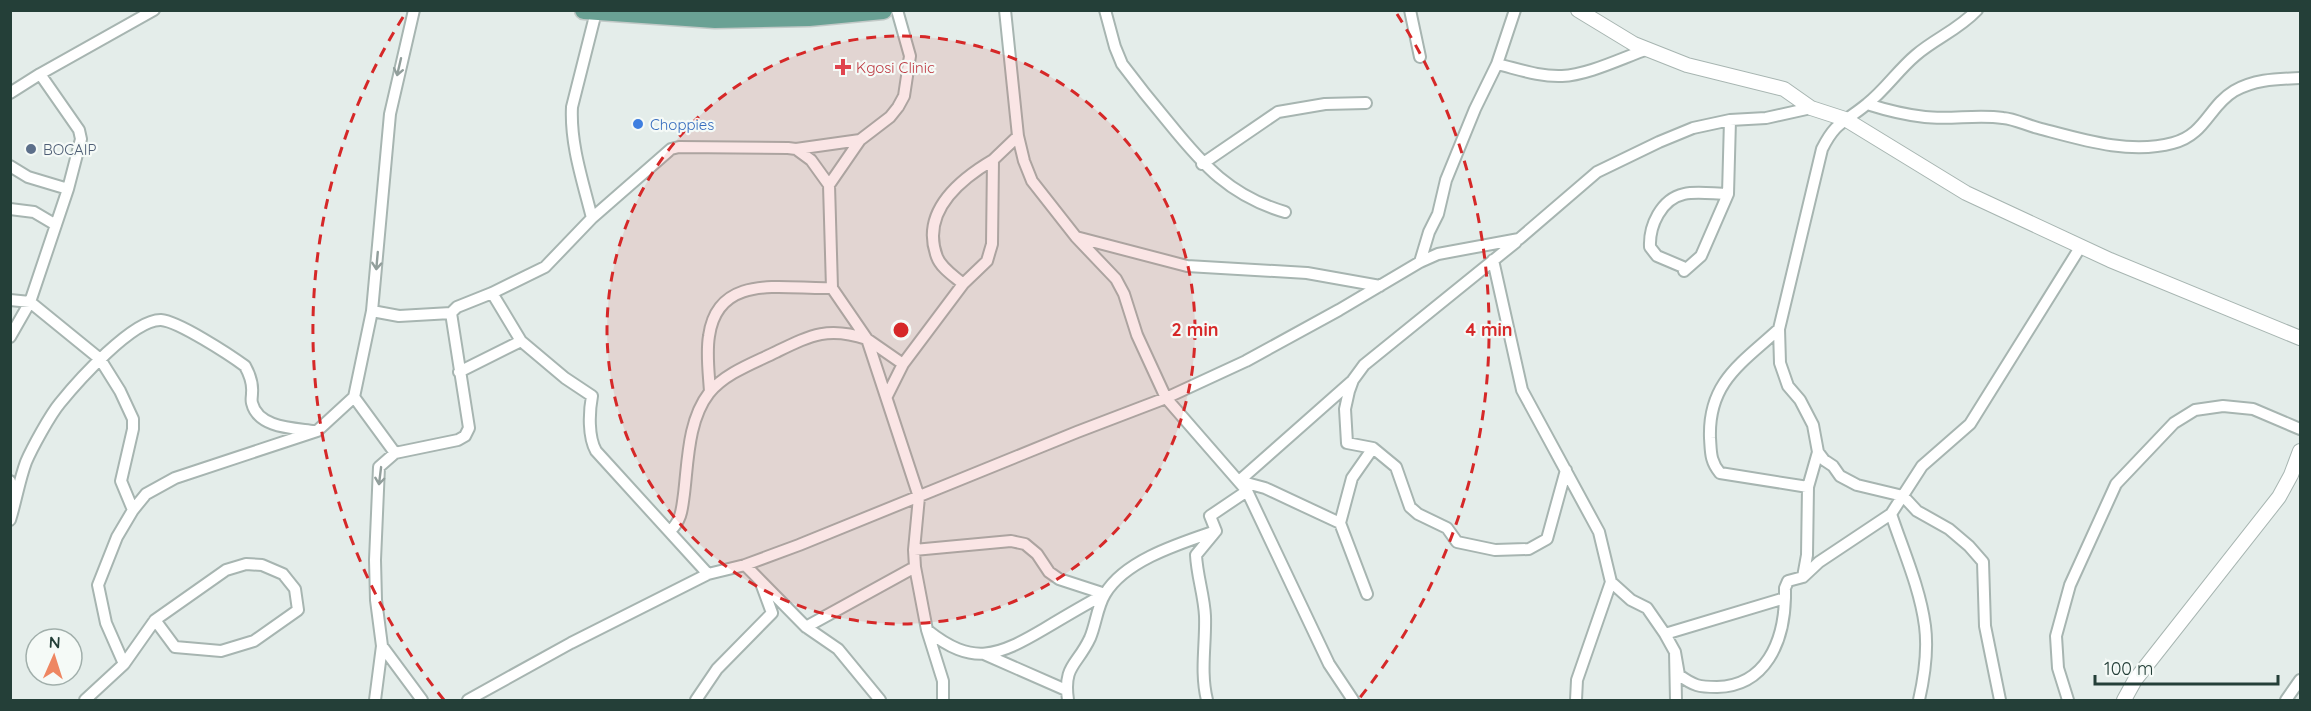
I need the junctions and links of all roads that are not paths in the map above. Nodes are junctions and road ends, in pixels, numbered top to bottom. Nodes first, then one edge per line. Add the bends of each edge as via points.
1 (154, 10) edge
2 (414, 10) edge
3 (883, 10) edge
4 (897, 10) edge
5 (1005, 10) edge
6 (1105, 10) edge
7 (1410, 10) edge
8 (1515, 10) edge
9 (1578, 10) edge
10 (1977, 10) edge
11 (590, 11) edge
12 (626, 12) edge
13 (1648, 49) junction
14 (1420, 57) dead end
15 (1497, 64) junction
16 (40, 74) junction
17 (2301, 78) edge
18 (10, 93) edge
19 (1366, 103) dead end
20 (1867, 104) junction
21 (1810, 108) junction
22 (1845, 119) junction
23 (1730, 120) junction
24 (1018, 136) junction
25 (860, 140) junction
26 (796, 149) junction
27 (993, 160) junction
28 (1202, 164) junction
29 (10, 166) edge
30 (829, 185) junction
31 (68, 189) junction
32 (1728, 194) junction
33 (10, 209) edge
34 (1285, 212) dead end
35 (592, 218) junction
36 (56, 225) junction
37 (1077, 237) junction
38 (1519, 239) junction
39 (2081, 246) junction
40 (1493, 260) junction
41 (1420, 262) junction
42 (963, 284) junction
43 (1380, 286) junction
44 (832, 288) junction
45 (492, 293) junction
46 (10, 300) edge
47 (30, 302) junction
48 (372, 311) junction
49 (451, 313) junction
50 (1779, 329) junction
51 (10, 336) edge
52 (2301, 338) edge
53 (867, 339) junction
54 (521, 341) junction
55 (100, 359) junction
56 (903, 364) junction
57 (459, 372) junction
58 (1353, 380) junction
59 (710, 392) junction
60 (887, 396) junction
61 (354, 397) junction
62 (1166, 398) junction
63 (2301, 429) edge
64 (317, 431) junction
65 (1372, 448) junction
66 (2301, 451) edge
67 (1818, 452) junction
68 (395, 453) junction
69 (1566, 470) junction
70 (10, 481) edge
71 (1239, 481) junction
72 (1808, 487) junction
73 (1247, 491) junction
74 (1903, 496) junction
75 (919, 497) junction
76 (133, 510) junction
77 (1891, 514) junction
78 (12, 515) edge
79 (1340, 522) junction
80 (670, 531) junction
81 (1216, 531) junction
82 (914, 550) junction
83 (745, 565) junction
84 (915, 567) junction
85 (708, 574) junction
86 (1803, 577) junction
87 (760, 580) junction
88 (1611, 582) junction
89 (1105, 594) junction
90 (1367, 594) dead end
91 (1785, 598) junction
92 (155, 620) junction
93 (806, 627) junction
94 (927, 630) junction
95 (1665, 634) junction
96 (382, 646) junction
97 (1675, 652) junction
98 (984, 654) junction
99 (124, 664) junction
100 (2301, 680) edge
101 (1067, 695) edge
102 (1205, 695) edge
103 (86, 700) edge
104 (375, 700) edge
105 (422, 700) edge
106 (468, 700) edge
107 (696, 700) edge
108 (880, 700) edge
109 (943, 700) edge
110 (1197, 700) edge
111 (1353, 700) edge
112 (1576, 700) edge
113 (1676, 700) edge
114 (1918, 700) edge
115 (2001, 700) edge
116 (2068, 700) edge
117 (2124, 700) edge
118 (2286, 700) edge

1 - 16 street
2 -> 48 street via 390,114
3 - 12 main road via 748,19
4 - 25 street via 910,56 904,96 890,117
5 - 24 street
6 - 28 street via 1122,64
7 - 14 street
8 - 15 street
9 - 13 street
10 - 20 street via 1904,65
11 - 12 main road
11 - 35 street via 571,121
13 - 15 street via 1575,75 1547,76
13 - 21 street via 1688,65 1784,89
15 - 41 street via 1446,180
16 - 18 street
16 - 31 street via 80,130
17 - 20 street via 2258,81 2233,92 2186,139 2140,148 2073,137 2005,118 1926,117
19 - 28 street via 1325,104 1278,112
20 - 22 street
21 - 22 street
21 - 23 street via 1766,118
22 - 39 street via 1966,193
22 - 50 street via 1831,131 1822,149
23 - 32 street
23 - 38 street via 1693,128 1597,172
24 - 27 street
24 - 37 street via 1032,181
25 - 26 street
25 - 30 street
26 - 30 street via 818,167
26 - 35 street via 671,149
27 - 42 street via 990,254
27 - 42 street via 956,186 935,219 937,258
28 - 34 street via 1250,200
29 - 31 street via 28,177
30 - 44 street
31 - 36 street
32 - 32 street via 1701,256 1684,271 1683,267 1657,256 1650,247 1658,213 1673,199 1683,194
33 - 36 street via 34,212
35 - 45 street via 545,267
36 - 47 street
37 - 43 street via 1187,266 1307,273
37 - 62 street via 1120,286
38 - 40 street
38 - 41 street via 1448,252
39 - 52 street
39 - 74 street via 1970,424 1922,466
40 - 58 street via 1377,353
40 - 69 street via 1522,390
41 - 43 street
42 - 56 street
43 - 62 street via 1246,361
44 - 53 street
44 - 59 street via 755,288 732,295 718,309 708,337
45 - 49 street
45 - 54 street
46 - 47 street
47 - 51 street
47 - 55 street
48 - 49 street via 399,316
48 - 61 street
49 - 57 street
50 - 67 street via 1780,363 1788,386 1813,425
50 - 72 street via 1737,366 1716,396 1709,424 1711,459 1720,473
53 - 56 street
53 - 59 street via 848,333 808,336 739,371
53 - 60 street
54 - 57 street
54 - 80 street via 592,396 596,451
55 - 64 street via 137,328 161,320 245,366 251,376 251,401 257,415 287,428
55 - 76 street via 133,419 121,481
55 - 78 street via 59,404 27,461
56 - 60 street
57 - 68 street via 469,428 465,436
58 - 65 street via 1345,409 1347,443
58 - 71 street
59 - 80 street via 693,429 681,516
60 - 75 street
61 - 64 street
61 - 68 street
62 - 73 street
62 - 75 street
63 - 116 street via 2253,409 2223,406 2195,410 2174,423 2115,484 2070,585 2056,636 2058,668
64 - 76 street via 175,478 146,494
65 - 69 street via 1396,467 1410,507 1418,514 1447,528 1457,542 1495,550 1529,549 1547,539
65 - 79 street via 1352,478
66 - 117 street via 2279,497 2135,680
67 - 72 street
67 - 74 street via 1839,476 1857,485
68 -> 96 street via 379,467 375,560
69 - 88 street via 1599,532
70 - 78 street
71 - 73 street
71 - 79 street via 1265,488
72 - 86 street
73 - 81 street via 1210,516
73 - 111 street via 1329,663
74 - 77 street
74 - 115 street via 1917,511 1949,529 1983,562 1985,626
75 - 82 street
75 - 83 street
76 - 99 street via 117,537 98,585 106,623
77 - 86 street
77 - 114 street via 1925,626
79 - 90 street
80 - 85 street
81 - 89 street via 1164,548 1131,569
81 - 102 street via 1196,555 1204,601
82 - 84 street
82 - 89 street via 1011,541 1025,544 1059,579
83 - 85 street
83 - 87 street
84 - 93 street
84 - 94 street
85 - 106 street via 571,642
86 - 91 street via 1788,581
87 - 93 street
87 - 107 street via 772,612 717,669
88 - 95 street via 1647,608
88 - 112 street via 1577,680
89 - 98 street via 1017,645
89 - 101 street via 1090,637 1068,671
91 - 95 street
91 - 97 street via 1784,620 1771,656 1747,680 1728,687 1699,687 1679,675
92 - 92 street via 226,570 246,564 262,565 283,574 295,589 298,610 254,641 221,651 175,647
92 - 99 street
93 - 108 street via 838,649
94 - 98 street via 944,644
94 - 109 street via 943,681
95 - 97 street
96 - 104 street
96 - 105 street
97 - 113 street
98 - 101 street
99 - 103 street
100 - 118 street
102 - 110 street

